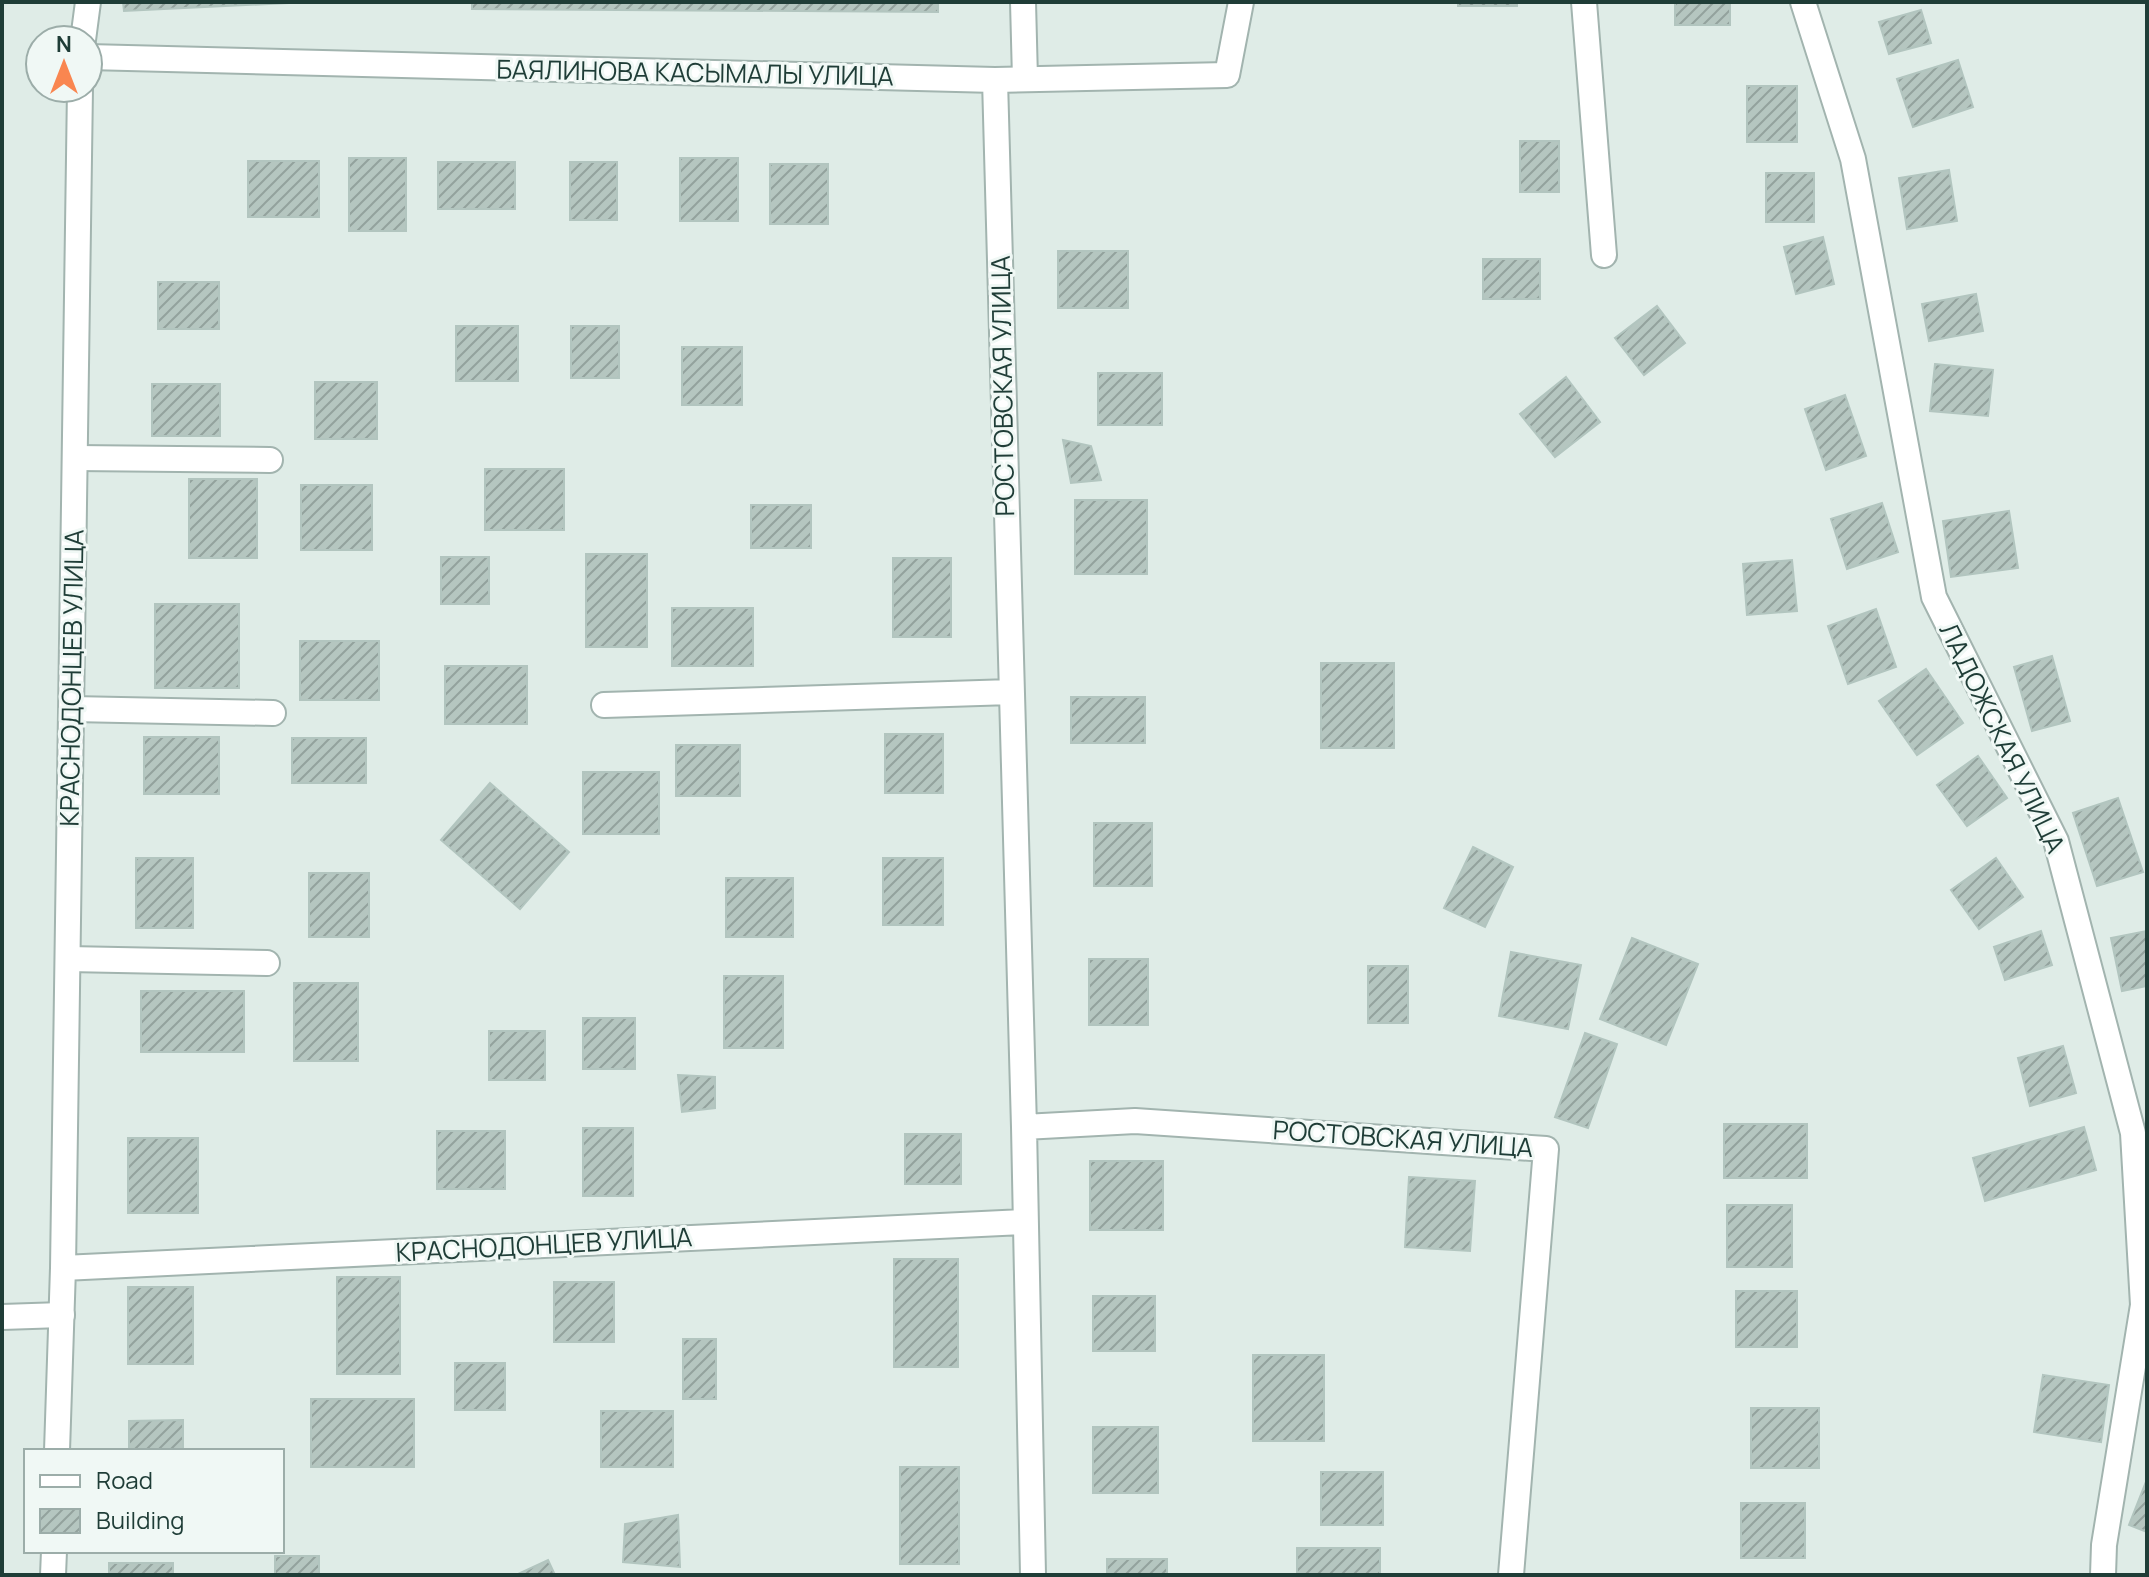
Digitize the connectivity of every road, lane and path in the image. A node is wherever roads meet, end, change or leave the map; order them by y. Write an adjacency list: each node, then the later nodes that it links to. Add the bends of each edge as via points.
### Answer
1 (88, 2): 6 (street)
2 (1023, 2): 8 (street)
3 (1241, 2): 8 (street, БАЯЛИНОВА КАСЫМАЛЫ УЛИЦА, via 1227,75)
4 (1584, 2): 11 (street)
5 (1803, 2): 30 (street, ЛАДОЖСКАЯ УЛИЦА, via 1853,159 1934,597 2056,841 2133,1133 2143,1305)
6 (85, 24)
7 (104, 57): 9 (street, БАЯЛИНОВА КАСЫМАЛЫ УЛИЦА)
8 (1025, 79): 9 (street, БАЯЛИНОВА КАСЫМАЛЫ УЛИЦА)
9 (995, 80): 14 (street, РОСТОВСКАЯ УЛИЦА)
10 (80, 104): 12 (street, КРАСНОДОНЦЕВ УЛИЦА)
11 (1604, 255)
12 (75, 458): 13 (street); 16 (street, КРАСНОДОНЦЕВ УЛИЦА)
13 (270, 460)
14 (1011, 692): 15 (street); 20 (street, РОСТОВСКАЯ УЛИЦА)
15 (604, 705)
16 (72, 709): 17 (street); 18 (street, КРАСНОДОНЦЕВ УЛИЦА)
17 (273, 713)
18 (68, 959): 19 (street); 22 (street, КРАСНОДОНЦЕВ УЛИЦА)
19 (267, 963)
20 (1024, 1127): 21 (street, РОСТОВСКАЯ УЛИЦА); 29 (street, РОСТОВСКАЯ УЛИЦА, via 1135,1121 1546,1149)
21 (1024, 1222): 22 (street, КРАСНОДОНЦЕВ УЛИЦА); 28 (street, РОСТОВСКАЯ УЛИЦА)
22 (63, 1268): 23 (street, КРАСНОДОНЦЕВ УЛИЦА)
23 (62, 1315): 24 (street); 25 (street, КРАСНОДОНЦЕВ УЛИЦА)
24 (2, 1317)
25 (57, 1449)
26 (54, 1553): 27 (street)
27 (53, 1575)
28 (1033, 1575)
29 (1511, 1575)
30 (2103, 1575)

